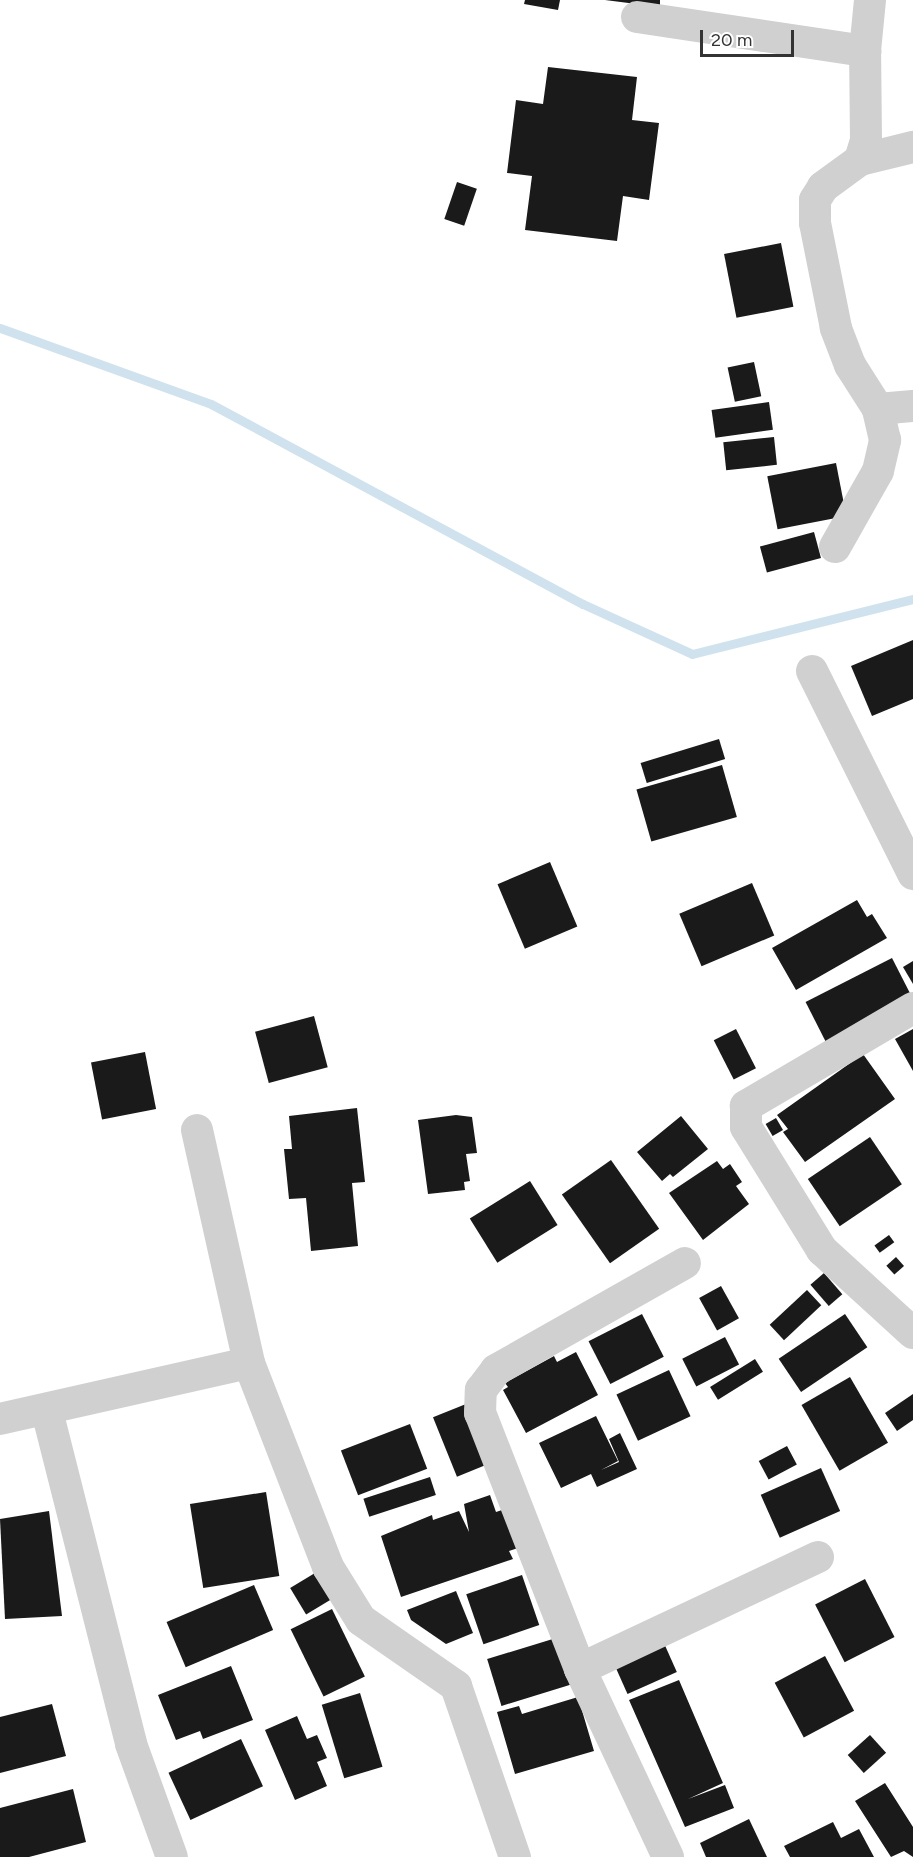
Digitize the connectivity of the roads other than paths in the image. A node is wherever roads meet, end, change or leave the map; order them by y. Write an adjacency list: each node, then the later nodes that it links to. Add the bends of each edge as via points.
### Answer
1 (870, 0): 3 (street)
2 (637, 18): 3 (street)
3 (865, 51): 5 (street, via 866,140)
4 (913, 147): 5 (street)
5 (860, 160): 7 (street, via 823,187 816,200 815,224 836,328 850,365)
6 (913, 406): 7 (street)
7 (878, 409): 8 (street, via 885,441 878,471)
8 (835, 548)
9 (812, 671): 10 (street)
10 (913, 874)
11 (913, 1008): 14 (street, via 746,1106 746,1126 822,1250)
12 (197, 1130): 15 (street)
13 (685, 1263): 19 (street, via 496,1370 481,1390 480,1413)
14 (913, 1333)
15 (249, 1363): 16 (street); 21 (street, via 343,1598 360,1620 456,1686)
16 (47, 1411): 17 (street); 20 (street, via 131,1744)
17 (0, 1419)
18 (818, 1557): 19 (street)
19 (580, 1669): 22 (street)
20 (172, 1857)
21 (515, 1857)
22 (668, 1857)

